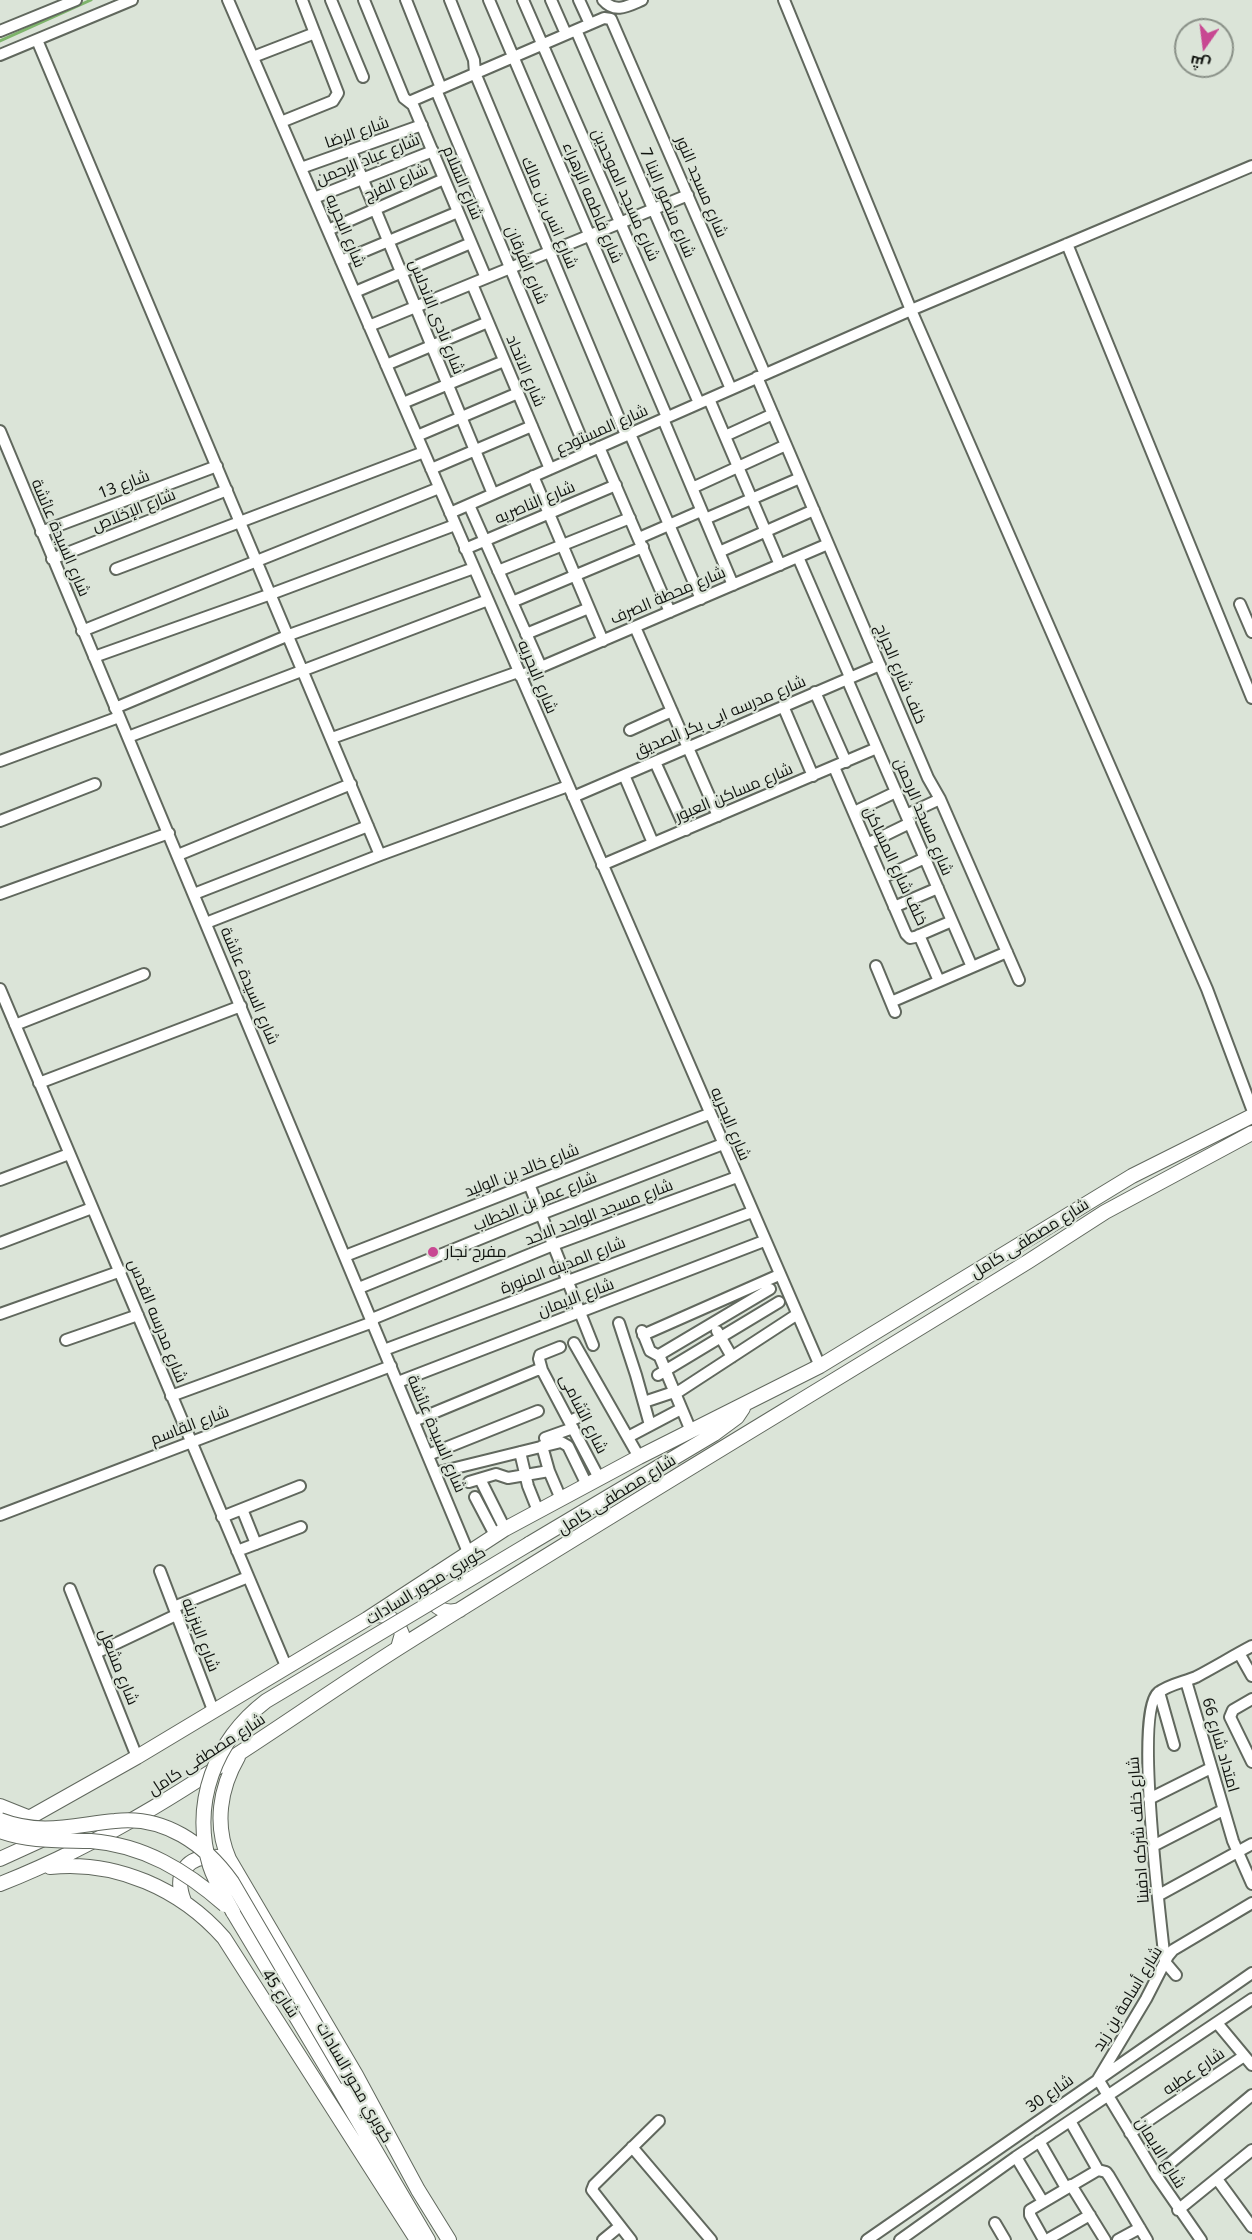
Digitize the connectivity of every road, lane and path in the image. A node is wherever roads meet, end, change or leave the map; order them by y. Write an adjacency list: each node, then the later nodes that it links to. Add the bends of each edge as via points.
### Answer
1 (76, 0): 17 (street)
2 (132, 0): 20 (street)
3 (228, 0): 23 (street, شارع البحريه)
4 (302, 0): 19 (street)
5 (331, 0): 26 (street)
6 (364, 0): 28 (street)
7 (406, 0): 27 (street, شارع الفرقان)
8 (450, 0): 25 (street, شارع انس بن مالك, via 474,60)
9 (489, 0): 24 (street, شارع فاطمه الزهراء)
10 (523, 0): 21 (street, شارع مسجد الموحدين)
11 (551, 0): 18 (street, شارع منصور البنا 7)
12 (579, 0): 16 (street)
13 (603, 0): 14 (street, via 620,9)
14 (642, 0)
15 (784, 0): 56 (street)
16 (590, 24): 18 (street); 37 (street, شارع مسجد النور, via 604,18 612,21)
17 (0, 31)
18 (571, 32): 21 (street); 40 (street, شارع منصور البنا 7)
19 (315, 33): 23 (street); 29 (street, via 338,97)
20 (37, 40): 22 (street); 81 (street)
21 (542, 44): 24 (street); 42 (street, شارع مسجد الموحدين)
22 (0, 55)
23 (253, 57): 29 (street, شارع البحريه)
24 (513, 57): 25 (street); 44 (street, شارع فاطمه الزهراء)
25 (475, 73): 27 (street); 48 (street, شارع انس بن مالك)
26 (363, 78)
27 (439, 89): 28 (street); 50 (street, شارع الفرقان)
28 (409, 102): 30 (street, شارع السلام)
29 (281, 122): 34 (street, شارع البحريه)
30 (422, 126): 31 (street, شارع الرضا); 32 (street, شارع السلام)
31 (351, 150): 34 (street, شارع الرضا); 35 (street, شارع نادى الاندلس)
32 (433, 151): 35 (street, شارع عباد الرحمن); 36 (street, شارع السلام)
33 (1252, 166): 47 (street, شارع المستودع)
34 (301, 168): 38 (street, شارع البحريه)
35 (363, 178): 38 (street, شارع عباد الرحمن); 39 (street, شارع نادى الاندلس)
36 (444, 179): 39 (street, شارع الفرج); 41 (street, شارع السلام)
37 (688, 195): 40 (street); 62 (street, شارع مسجد النور)
38 (314, 198): 43 (street, شارع البحريه)
39 (375, 209): 43 (street, شارع الفرج); 45 (street, شارع نادى الاندلس)
40 (653, 209): 42 (street); 64 (street, شارع منصور البنا 7)
41 (458, 212): 45 (street); 46 (street, شارع السلام)
42 (620, 223): 44 (street); 66 (street, شارع مسجد الموحدين)
43 (328, 230): 49 (street, شارع البحريه)
44 (589, 236): 48 (street); 70 (street, شارع فاطمه الزهراء)
45 (388, 241): 49 (street); 51 (street, شارع نادى الاندلس)
46 (471, 243): 51 (street); 52 (street, شارع السلام)
47 (1066, 244): 56 (street, شارع المستودع); 139 (street)
48 (549, 252): 50 (street); 73 (street, شارع انس بن مالك)
49 (341, 261): 54 (street, شارع البحريه)
50 (511, 268): 52 (street); 80 (street, شارع الفرقان)
51 (401, 273): 54 (street); 55 (street, شارع نادى الاندلس)
52 (486, 278): 53 (street)
53 (472, 284): 55 (street); 57 (street, شارع الاتحاد)
54 (355, 292): 58 (street, شارع البحريه)
55 (416, 307): 58 (street); 59 (street, شارع نادى الاندلس)
56 (911, 310): 62 (street, شارع المستودع); 192 (street, via 1207,989)
57 (488, 322): 59 (street); 60 (street, شارع الاتحاد)
58 (369, 326): 61 (street, شارع البحريه)
59 (432, 346): 61 (street); 63 (street, شارع نادى الاندلس)
60 (504, 361): 63 (street); 65 (street, شارع الاتحاد)
61 (386, 365): 67 (street, شارع البحريه)
62 (761, 376): 64 (street, شارع المستودع); 68 (street, خلف شارع الجراج)
63 (448, 384): 67 (street); 69 (street, شارع نادى الاندلس)
64 (731, 389): 66 (street, شارع المستودع)
65 (518, 393): 69 (street); 71 (street, شارع الاتحاد)
66 (704, 401): 70 (street, شارع المستودع); 75 (street, شارع مسجد الموحدين)
67 (402, 403): 74 (street, شارع البحريه)
68 (773, 414): 75 (street); 76 (street, خلف شارع الجراج)
69 (461, 417): 74 (street); 78 (street, شارع نادى الاندلس)
70 (665, 418): 73 (street, شارع المستودع); 89 (street, شارع فاطمه الزهراء)
71 (532, 426): 78 (street); 84 (street, شارع الاتحاد)
72 (0, 432): 103 (street, شارع السيدة عائشة)
73 (628, 435): 77 (street, شارع المستودع); 101 (street, شارع انس بن مالك)
74 (417, 436): 79 (street, شارع البحريه)
75 (725, 436): 82 (street, شارع مسجد الموحدين)
76 (786, 445): 82 (street); 86 (street, خلف شارع الجراج)
77 (599, 447): 80 (street, شارع المستودع); 87 (street)
78 (475, 450): 83 (street); 91 (street, شارع نادى الاندلس)
79 (424, 452): 83 (street, شارع البحريه); 99 (street)
80 (587, 452): 84 (street, شارع المستودع)
81 (217, 466): 90 (street); 103 (street, شارع 13)
82 (738, 467): 89 (street); 92 (street, شارع مسجد الموحدين)
83 (431, 469): 88 (street, شارع البحريه)
84 (550, 469): 85 (street, شارع المستودع)
85 (533, 477): 91 (street, شارع المستودع); 96 (street)
86 (800, 478): 92 (street); 94 (street, خلف شارع الجراج)
87 (616, 485): 96 (street, شارع الناصريه); 98 (street)
88 (439, 488): 95 (street, شارع البحريه); 112 (street)
89 (692, 488): 97 (street, شارع فاطمه الزهراء)
90 (227, 490): 99 (street); 111 (street, شارع الإخلاص)
91 (493, 494): 93 (street, شارع المستودع)
92 (752, 499): 97 (street); 102 (street, شارع مسجد الموحدين)
93 (469, 505): 95 (street, شارع المستودع); 104 (street)
94 (814, 510): 102 (street); 106 (street, خلف شارع الجراج)
95 (450, 513): 100 (street, شارع البحريه)
96 (549, 514): 104 (street, شارع الناصريه); 107 (street)
97 (703, 515): 101 (street); 109 (street, شارع فاطمه الزهراء)
98 (630, 518): 105 (street); 107 (street)
99 (241, 523): 112 (street); 115 (street)
100 (455, 525): 108 (street, شارع البحريه); 119 (street)
101 (669, 525): 105 (street); 120 (street, شارع انس بن مالك)
102 (766, 531): 109 (street); 113 (street, شارع مسجد الموحدين)
103 (41, 532): 111 (street, شارع السيدة عائشة)
104 (485, 541): 108 (street, شارع الناصريه); 116 (street)
105 (641, 543): 117 (street); 125 (street)
106 (828, 544): 110 (street, شارع محطة الصرف); 133 (street, خلف شارع الجراج)
107 (562, 545): 116 (street); 117 (street)
108 (465, 549): 114 (street, شارع البحريه)
109 (719, 552): 118 (street, شارع فاطمه الزهراء)
110 (798, 557): 113 (street, شارع محطة الصرف); 137 (street, شارع مسجد الرحمن)
111 (52, 559): 127 (street, شارع السيدة عائشة)
112 (257, 560): 119 (street); 127 (street)
113 (780, 565): 118 (street, شارع محطة الصرف)
114 (474, 568): 121 (street, شارع البحريه); 130 (street)
115 (116, 569)
116 (498, 571): 122 (street)
117 (575, 575): 122 (street); 124 (street)
118 (733, 585): 120 (street, شارع محطة الصرف)
119 (271, 594): 130 (street); 132 (street)
120 (701, 599): 125 (street, شارع محطة الصرف)
121 (488, 600): 135 (street); 136 (street, شارع البحريه)
122 (512, 602): 129 (street)
123 (1240, 604): 128 (street)
124 (589, 608): 129 (street); 131 (street)
125 (670, 612): 126 (street, شارع محطة الصرف)
126 (635, 627): 131 (street, شارع محطة الصرف); 141 (street)
127 (82, 631): 132 (street, شارع السيدة عائشة)
128 (1252, 632)
129 (526, 634): 134 (street)
130 (289, 635): 135 (street); 142 (street)
131 (603, 641): 134 (street, شارع محطة الصرف)
132 (94, 657): 142 (street, شارع السيدة عائشة)
133 (880, 664): 137 (street, شارع مدرسه ابى بكر الصديق); 159 (street, خلف شارع الجراج)
134 (541, 667): 136 (street, شارع محطة الصرف)
135 (303, 670): 144 (street); 145 (street)
136 (519, 674): 145 (street, شارع محطة الصرف); 156 (street, شارع البحريه)
137 (849, 678): 138 (street, شارع مدرسه ابى بكر الصديق); 147 (street, شارع مسجد الرحمن)
138 (815, 692): 140 (street, شارع مدرسه ابى بكر الصديق); 150 (street)
139 (1252, 698)
140 (783, 706): 146 (street, شارع مدرسه ابى بكر الصديق); 153 (street)
141 (672, 711): 143 (street); 146 (street)
142 (117, 712): 144 (street, شارع السيدة عائشة); 148 (street)
143 (630, 730)
144 (128, 737): 166 (street, شارع السيدة عائشة)
145 (332, 738): 155 (street)
146 (688, 747): 149 (street, شارع مدرسه ابى بكر الصديق); 161 (street)
147 (877, 748): 150 (street, شارع مساكن العبور); 157 (street, شارع مسجد الرحمن)
148 (0, 761)
149 (655, 762): 152 (street, شارع مدرسه ابى بكر الصديق); 165 (street)
150 (846, 762): 151 (street, شارع مساكن العبور)
151 (834, 766): 153 (street, شارع مساكن العبور); 160 (street, خلف شارع المساكن)
152 (624, 775): 158 (street, شارع مدرسه ابى بكر الصديق); 167 (street)
153 (813, 776): 161 (street, شارع مساكن العبور)
154 (95, 784): 163 (street)
155 (351, 784): 164 (street); 169 (street)
156 (568, 786): 158 (street, شارع البحريه); 170 (street)
157 (896, 792): 160 (street); 162 (street, شارع مسجد الرحمن)
158 (573, 797): 172 (street, شارع البحريه)
159 (940, 799): 162 (street); 181 (street, خلف شارع الجراج)
160 (854, 812): 168 (street, خلف شارع المساكن)
161 (718, 816): 165 (street, شارع مساكن العبور)
162 (908, 819): 168 (street); 171 (street, شارع مسجد الرحمن)
163 (0, 821)
164 (368, 826): 170 (street); 176 (street)
165 (686, 830): 167 (street, شارع مساكن العبور)
166 (169, 833): 169 (street, شارع السيدة عائشة); 175 (street)
167 (653, 843): 172 (street, شارع مساكن العبور)
168 (867, 844): 173 (street, خلف شارع المساكن)
169 (178, 855): 176 (street, شارع السيدة عائشة)
170 (380, 855): 179 (street)
171 (925, 858): 173 (street); 174 (street, شارع مسجد الرحمن)
172 (602, 865): 193 (street, شارع البحريه)
173 (882, 878): 177 (street, خلف شارع المساكن)
174 (938, 888): 177 (street); 178 (street, شارع مسجد الرحمن)
175 (0, 894)
176 (194, 894): 179 (street, شارع السيدة عائشة)
177 (894, 907): 180 (street, خلف شارع المساكن, via 908,936)
178 (952, 921): 180 (street, خلف شارع المساكن); 183 (street, شارع مسجد الرحمن)
179 (206, 923): 188 (street, شارع السيدة عائشة)
180 (919, 936): 186 (street)
181 (1007, 952): 183 (street); 185 (street, خلف شارع الجراج)
182 (876, 966): 186 (street, via 893,1007)
183 (972, 967): 186 (street)
184 (144, 974): 190 (street)
185 (1019, 980)
186 (939, 981)
187 (0, 989): 189 (street, شارع مدرسه القدس)
188 (241, 1006): 191 (street); 207 (street, شارع السيدة عائشة)
189 (4, 1007): 190 (street, شارع مدرسه القدس)
190 (15, 1025): 191 (street, شارع مدرسه القدس)
191 (39, 1083): 197 (street, شارع مدرسه القدس)
192 (1252, 1109)
193 (710, 1114): 196 (street, شارع البحريه); 200 (street, شارع خالد بن الوليد)
194 (1252, 1116): 230 (main road, شارع مصطفى كامل, via 1132,1176)
195 (1252, 1133): 273 (main road, شارع مصطفى كامل, via 1105,1212)
196 (723, 1144): 198 (street, شارع البحريه); 203 (street, شارع عمر بن الخطاب)
197 (69, 1154): 199 (street); 201 (street, شارع مدرسه القدس)
198 (737, 1177): 202 (street, شارع البحريه); 206 (street, شارع مسجد الواحد الاحد)
199 (0, 1180)
200 (529, 1184): 203 (street); 207 (street, شارع خالد بن الوليد)
201 (92, 1208): 205 (street); 208 (street, شارع مدرسه القدس)
202 (752, 1212): 204 (street, شارع البحريه); 210 (street, شارع المدينه المنورة)
203 (541, 1214): 206 (street); 212 (street, شارع عمر بن الخطاب)
204 (764, 1241): 209 (street, شارع البحريه); 214 (street, شارع الايمان)
205 (0, 1243)
206 (553, 1245): 210 (street); 218 (street, شارع مسجد الواحد الاحد)
207 (345, 1256): 212 (street, شارع السيدة عائشة)
208 (121, 1271): 215 (street); 216 (street, شارع مدرسه القدس)
209 (779, 1275): 211 (street); 217 (street, شارع البحريه)
210 (567, 1280): 214 (street); 226 (street, شارع المدينه المنورة)
211 (768, 1285): 213 (street); 220 (street); 227 (street, via 642,1332 650,1351)
212 (359, 1288): 218 (street, شارع السيدة عائشة)
213 (779, 1302): 217 (street); 221 (street)
214 (580, 1312): 224 (street); 233 (street, شارع الايمان)
215 (0, 1314)
216 (138, 1315): 222 (street); 235 (street, شارع مدرسه القدس)
217 (793, 1317): 228 (street); 230 (street, شارع البحريه)
218 (372, 1320): 226 (street, شارع السيدة عائشة); 235 (street, شارع مسجد الواحد الاحد)
219 (619, 1323): 236 (street)
220 (712, 1323): 221 (street); 227 (street)
221 (720, 1337): 228 (street); 232 (street)
222 (66, 1340)
223 (573, 1343): 245 (street)
224 (593, 1345)
225 (560, 1347): 231 (street, via 539,1356)
226 (384, 1350): 229 (street, شارع السيدة عائشة)
227 (659, 1356): 232 (street)
228 (732, 1357): 234 (street)
229 (391, 1366): 233 (street, شارع السيدة عائشة); 246 (street, شارع القاسم)
230 (820, 1366): 237 (main road, شارع مصطفى كامل)
231 (540, 1370): 241 (street); 242 (street, شارع الشامى)
232 (661, 1373): 234 (street)
233 (398, 1382): 241 (street, شارع السيدة عائشة)
234 (674, 1393): 236 (street); 238 (street)
235 (171, 1396): 246 (street, شارع مدرسه القدس)
236 (644, 1402): 243 (street)
237 (746, 1404): 244 (main road, شارع مصطفى كامل); 309 (main road, كوبري محور السادات, bridge, via 737,1417 714,1434 252,1712 219,1754 210,1776 204,1814 210,1867)
238 (681, 1409): 243 (street); 244 (street)
239 (538, 1411): 249 (street)
240 (585, 1414): 242 (street)
241 (414, 1421): 249 (street, شارع السيدة عائشة)
242 (572, 1424): 247 (street); 256 (street, شارع الشامى)
243 (650, 1425): 245 (street)
244 (691, 1431): 250 (main road, شارع مصطفى كامل)
245 (628, 1437): 250 (street)
246 (191, 1442): 262 (street, شارع القاسم); 263 (street, شارع مدرسه القدس)
247 (543, 1442): 248 (street); 252 (street); 256 (street, via 566,1444)
248 (520, 1452): 251 (street); 254 (street)
249 (428, 1455): 253 (street, شارع السيدة عائشة)
250 (639, 1457): 256 (main road, شارع مصطفى كامل)
251 (485, 1460): 253 (street); 255 (street)
252 (549, 1471): 254 (street); 259 (street)
253 (435, 1473): 268 (street, شارع السيدة عائشة)
254 (526, 1475): 255 (street, via 508,1478 498,1474); 261 (street)
255 (479, 1479): 265 (street)
256 (593, 1481): 259 (main road, شارع مصطفى كامل)
257 (300, 1486): 260 (street)
258 (475, 1497): 265 (street)
259 (561, 1499): 261 (main road, شارع مصطفى كامل)
260 (242, 1509): 263 (street); 266 (street)
261 (538, 1511): 265 (main road, شارع مصطفى كامل)
262 (0, 1515)
263 (222, 1517): 267 (street, شارع مدرسه القدس)
264 (301, 1527): 266 (street)
265 (500, 1532): 268 (main road, شارع مصطفى كامل)
266 (256, 1544): 267 (street)
267 (237, 1551): 271 (street, شارع مدرسه القدس)
268 (468, 1552): 270 (main road, شارع مصطفى كامل)
269 (160, 1571): 274 (street, شارع البنزينه)
270 (434, 1575): 273 (main road, via 429,1587 435,1606 447,1612); 275 (main road, شارع مصطفى كامل)
271 (248, 1577): 274 (street); 280 (street, شارع مدرسه القدس)
272 (70, 1589): 278 (street, شارع مشعل)
273 (460, 1610): 277 (main road, شارع مصطفى كامل)
274 (175, 1611): 278 (street); 285 (street, شارع البنزينه)
275 (367, 1619): 277 (main road, via 381,1615 395,1621 402,1634); 280 (main road, شارع مصطفى كامل)
276 (1252, 1646): 279 (street)
277 (398, 1648): 287 (main road, شارع مصطفى كامل)
278 (96, 1653): 288 (street, شارع مشعل)
279 (1239, 1653): 281 (street); 282 (street)
280 (286, 1666): 285 (main road, شارع مصطفى كامل)
281 (1252, 1676)
282 (1186, 1681): 283 (street); 290 (street, امتداد شارع 66)
283 (1159, 1692): 286 (street); 291 (street, شارع خلف شركه ادفينا, via 1150,1721)
284 (1252, 1699): 289 (street, via 1233,1710 1230,1717)
285 (213, 1710): 288 (main road, شارع مصطفى كامل)
286 (1174, 1745)
287 (239, 1755): 302 (main road, شارع 45, via 222,1801 222,1838); 303 (main road, شارع مصطفى كامل, via 133,1820)
288 (137, 1757): 294 (main road, شارع مصطفى كامل)
289 (1252, 1762)
290 (1211, 1767): 291 (street); 293 (street, امتداد شارع 66)
291 (1149, 1799): 299 (street, شارع خلف شركه ادفينا)
292 (0, 1806): 294 (main road)
293 (1223, 1810): 299 (street); 300 (street, امتداد شارع 66)
294 (30, 1818): 297 (main road, شارع مصطفى كامل)
295 (0, 1820): 296 (main road, كوبري محور السادات, bridge, via 35,1829)
296 (61, 1829): 301 (main road, كوبري محور السادات, bridge); 318 (main road, كوبري محور السادات, bridge, via 115,1821 148,1822 181,1834 209,1855 239,1892)
297 (0, 1832): 309 (main road, كوبري محور السادات, bridge, via 40,1840 108,1843 149,1854 184,1872)
298 (1252, 1844): 300 (street)
299 (1153, 1846): 306 (street, شارع خلف شركه ادفينا)
300 (1237, 1853): 305 (street, امتداد شارع 66); 306 (street)
301 (0, 1859)
302 (229, 1859): 307 (main road, via 201,1858 187,1865 179,1884); 324 (main road, شارع 45, via 356,2074)
303 (42, 1867): 304 (main road, شارع مصطفى كامل); 307 (main road, شارع 45, via 113,1870 154,1884)
304 (0, 1884)
305 (1252, 1884)
306 (1159, 1896): 310 (street, شارع خلف شركه ادفينا)
307 (184, 1901): 342 (main road, شارع 45, via 224,1938)
308 (1252, 1903): 310 (street, شارع أسامة بن زيد, via 1173,1950)
309 (232, 1912): 318 (main road, كوبري محور السادات)
310 (1165, 1962): 311 (street); 317 (street, شارع أسامة بن زيد)
311 (1176, 1975)
312 (1251, 1975): 317 (street, شارع 30)
313 (1252, 1999): 314 (street, شارع 30)
314 (1217, 2023): 315 (street); 320 (street, شارع 30)
315 (1244, 2056): 316 (street); 323 (street, شارع عطيه)
316 (1252, 2066)
317 (1098, 2079): 320 (street, شارع الايمان); 348 (street, شارع 30)
318 (343, 2083): 324 (main road, كوبري محور السادات); 343 (main road, كوبري محور السادات)
319 (1252, 2095): 330 (street)
320 (1108, 2096): 322 (street, شارع 30); 323 (street, شارع الايمان)
321 (659, 2121): 326 (street)
322 (1070, 2121): 325 (street, شارع 30); 329 (street)
323 (1130, 2133): 330 (street, شارع الايمان)
324 (391, 2141): 344 (main road, شارع 45)
325 (1039, 2141): 328 (street, شارع 30); 332 (street)
326 (632, 2147): 337 (street, via 592,2190); 347 (street)
327 (1252, 2150): 331 (street)
328 (1016, 2157): 333 (street); 349 (street, شارع 30)
329 (1096, 2170): 332 (street); 339 (street, via 1106,2172)
330 (1156, 2175): 334 (street, شارع الايمان)
331 (1216, 2179): 334 (street); 338 (street)
332 (1069, 2186): 333 (street); 335 (street)
333 (1043, 2202): 341 (street, via 1030,2212)
334 (1178, 2210): 353 (street, شارع الايمان)
335 (1090, 2215): 341 (street); 351 (street)
336 (995, 2223): 350 (street)
337 (620, 2226): 345 (street); 346 (street)
338 (1252, 2227)
339 (1140, 2228): 340 (street); 352 (street)
340 (1125, 2238)
341 (1047, 2239)
342 (417, 2240)
343 (428, 2240)
344 (449, 2240)
345 (603, 2240)
346 (632, 2240)
347 (711, 2240)
348 (867, 2240)
349 (900, 2240)
350 (1005, 2240)
351 (1105, 2240)
352 (1147, 2240)
353 (1201, 2240)

